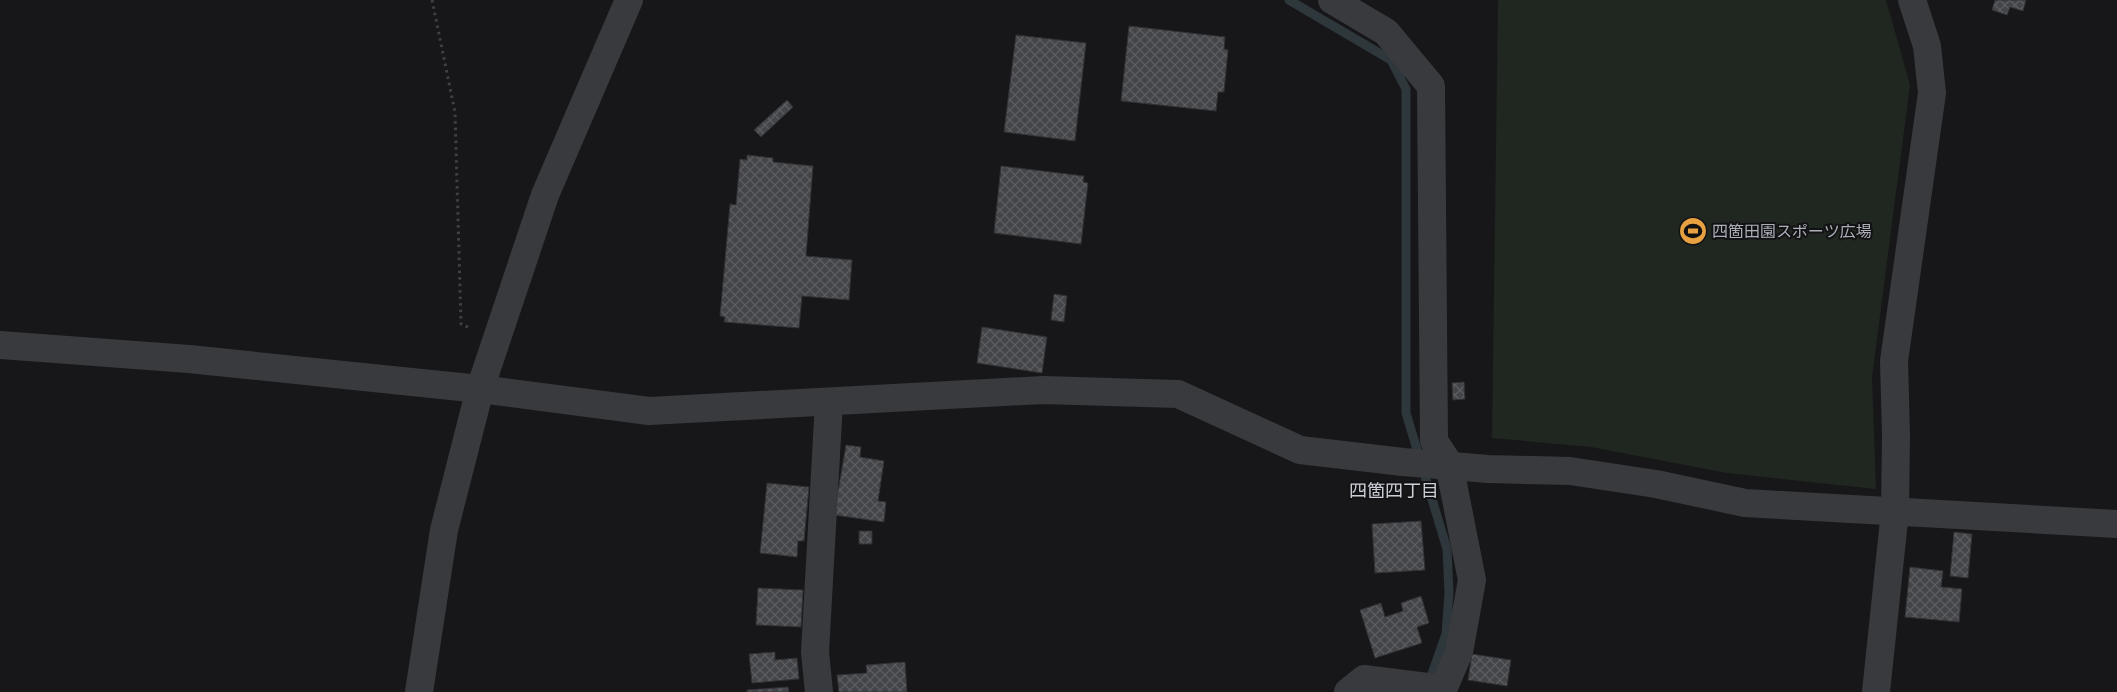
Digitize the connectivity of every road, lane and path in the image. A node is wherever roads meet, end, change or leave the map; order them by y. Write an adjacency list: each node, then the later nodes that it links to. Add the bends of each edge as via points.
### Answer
1 (432, 0): 5 (path, via 455,112 461,324)
2 (629, 0): 5 (street, via 545,195)
3 (1332, 0): 9 (street, via 1386,32 1431,86 1434,441)
4 (1912, 0): 10 (street, via 1927,46 1932,93 1894,361)
5 (497, 339): 7 (street)
6 (0, 345): 7 (street, via 189,359)
7 (480, 389): 8 (street, via 649,411); 13 (street, via 444,530)
8 (829, 402): 9 (street, via 1044,390 1178,394 1300,450); 14 (street, via 815,652)
9 (1442, 464): 10 (street, via 1570,471 1656,484 1745,503); 12 (street, via 1472,580 1459,652)
10 (1895, 512): 11 (street); 16 (street)
11 (2117, 524)
12 (1443, 691): 15 (street, via 1364,679)
13 (419, 692)
14 (818, 692)
15 (1348, 692)
16 (1876, 692)

